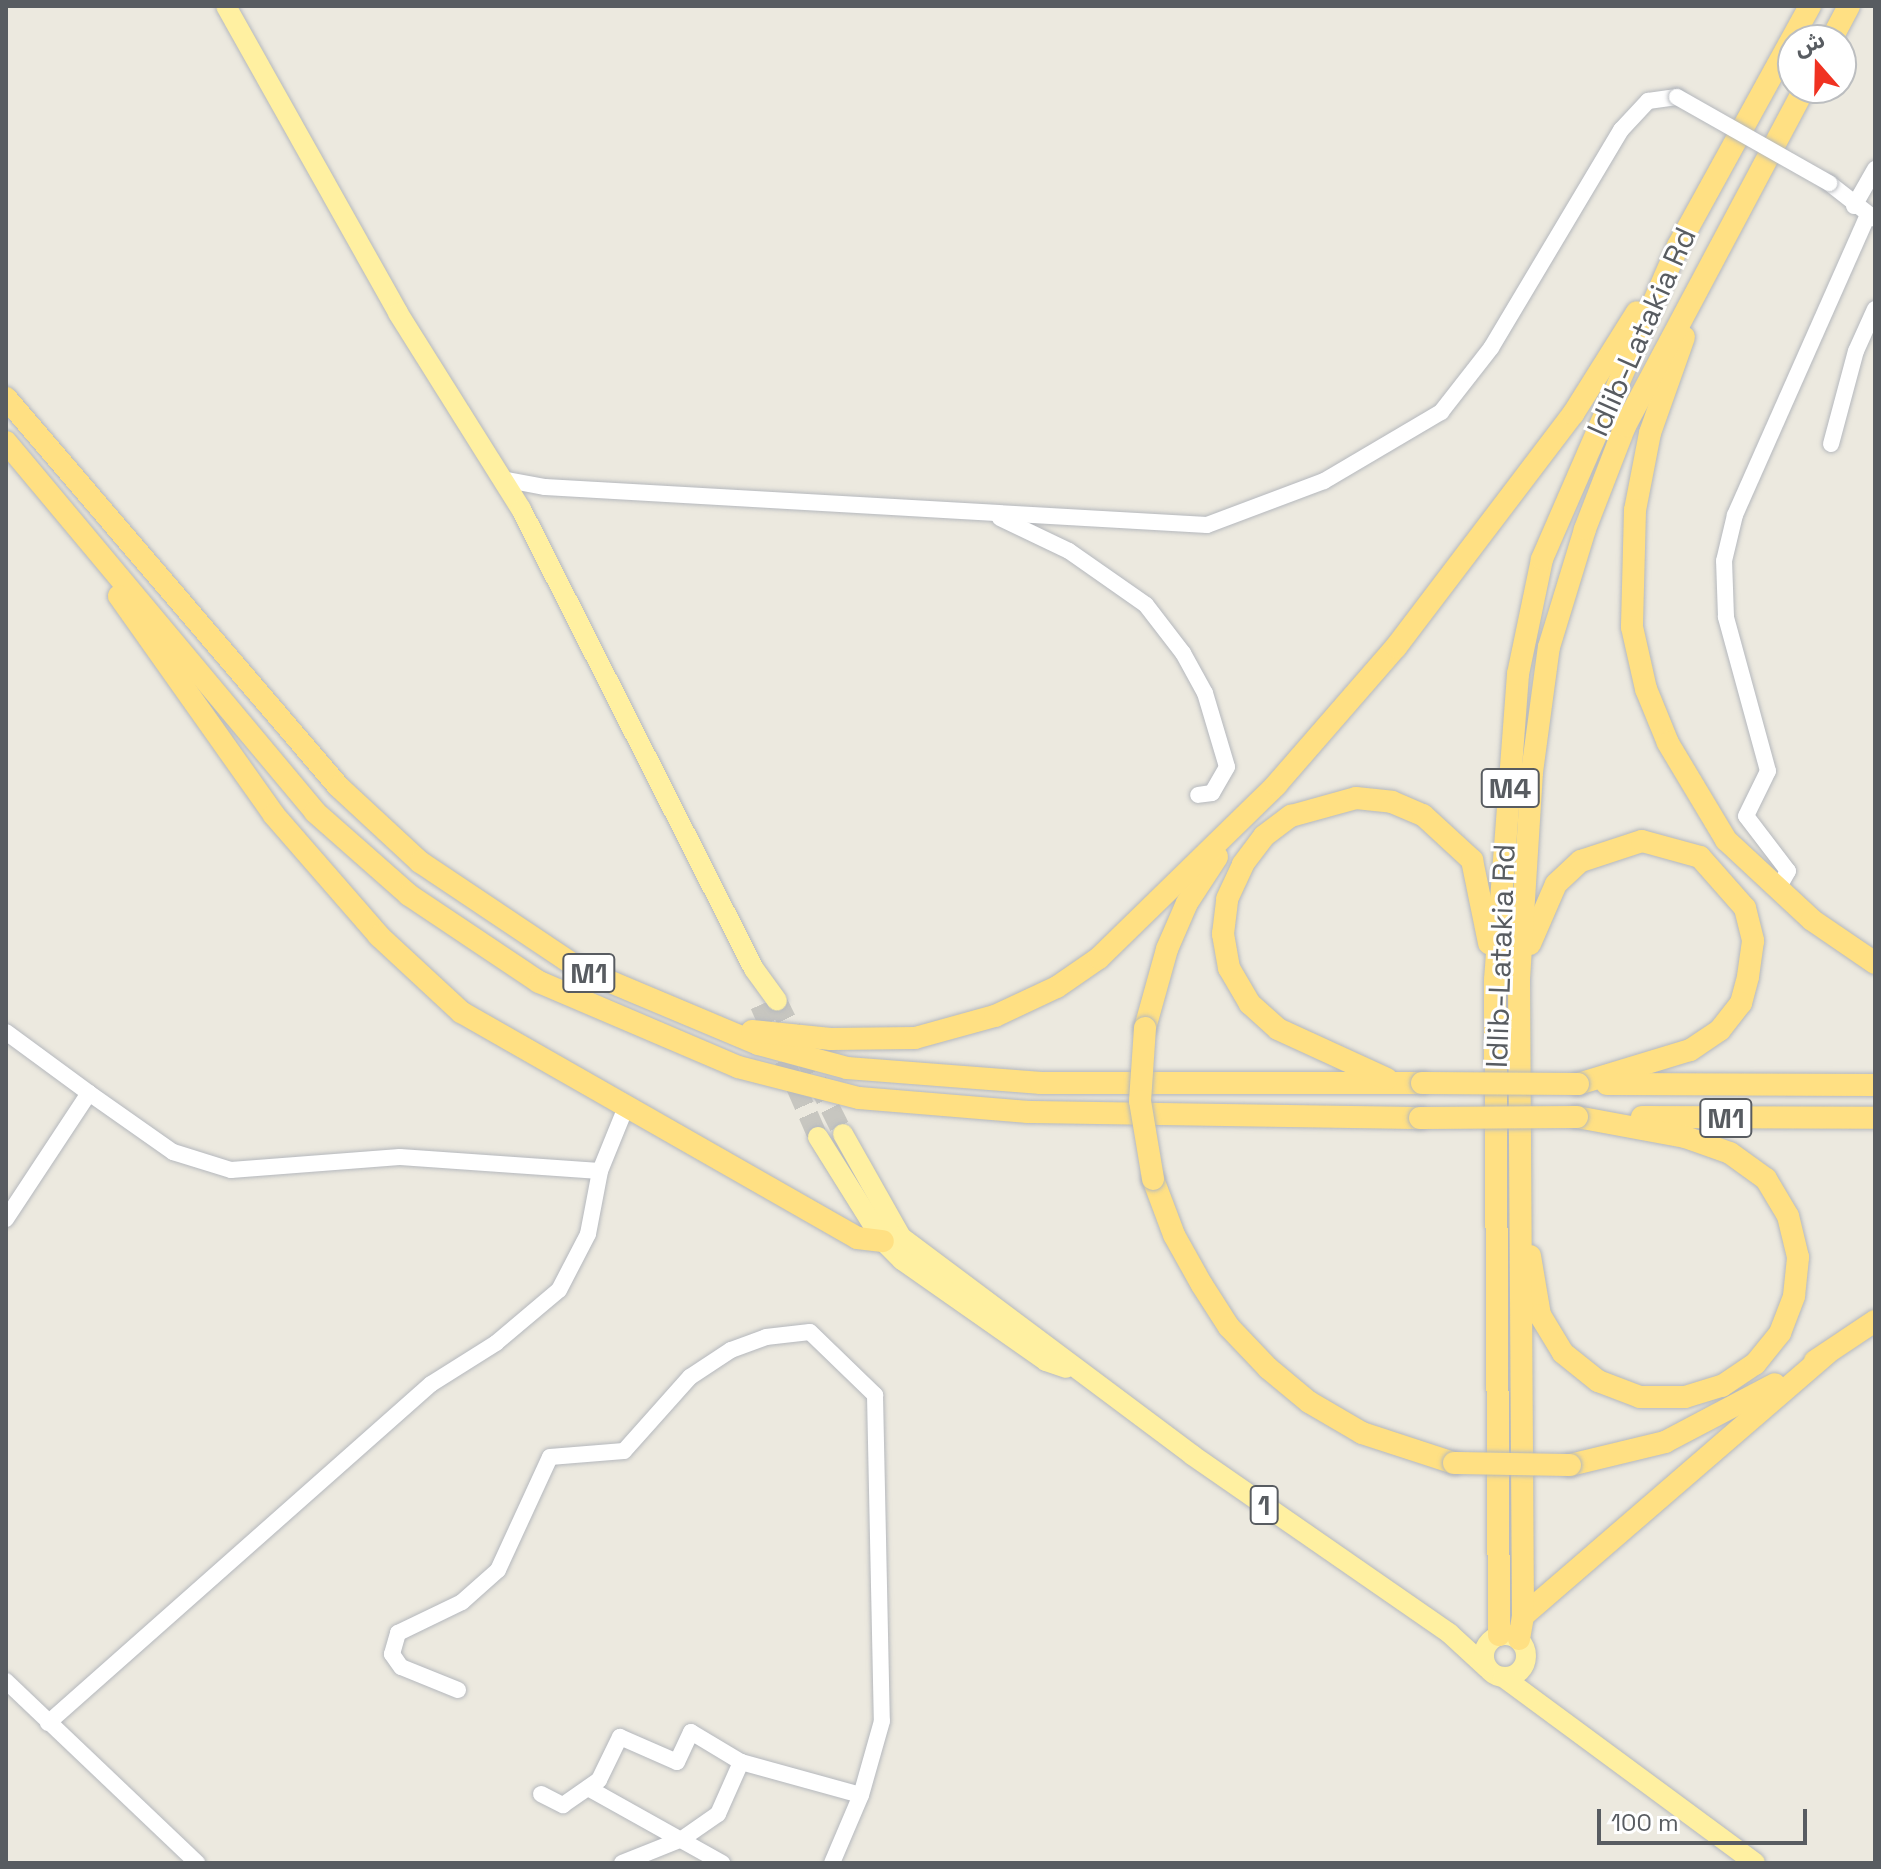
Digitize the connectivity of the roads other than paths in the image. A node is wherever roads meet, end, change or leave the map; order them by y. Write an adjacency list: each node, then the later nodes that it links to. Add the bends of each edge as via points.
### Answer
1 (226, 6): 15 (main road, via 398,313)
2 (1810, 6): 8 (highway, Idlib-Latakia Rd / M4)
3 (1849, 6): 4 (highway)
4 (1839, 24)
5 (1796, 104): 9 (highway, Idlib-Latakia Rd / M4)
6 (1875, 169): 7 (street)
7 (1866, 213): 16 (street, bridge, via 1829,183 1677,97 1648,101 1621,130 1491,348 1441,412 1324,481 1207,525); 19 (street, via 1735,515 1724,561 1726,617 1768,771 1746,816 1788,871)
8 (1678, 246): 17 (highway, via 1573,414 1460,568); 22 (highway, Idlib-Latakia Rd / M4, via 1542,559 1518,674)
9 (1713, 256): 19 (highway, via 1650,433 1635,510 1632,627 1646,689 1695,794 1726,840); 21 (highway, Idlib-Latakia Rd / M4, via 1625,426 1585,529 1549,647 1532,772)
10 (1875, 309): 13 (street, via 1856,351)
11 (6, 398): 24 (highway, M1, via 339,787 420,862 580,969)
12 (6, 442): 14 (highway, M1)
13 (1831, 444)
14 (27, 463): 30 (highway, via 274,815 379,936 461,1012); 31 (highway, M1, bridge, via 315,812 409,895 539,982 738,1067 859,1098 1028,1112)
15 (502, 479): 16 (street, via 545,487); 23 (main road)
16 (991, 513): 18 (street, via 1069,551 1146,605 1183,653 1205,693 1227,767 1212,793)
17 (1276, 785): 24 (highway, via 1099,958 1057,987 995,1016 915,1038 831,1039); 40 (highway, bridge, via 1211,864 1167,949 1145,1028 1140,1101 1153,1179 1174,1235 1229,1327 1268,1368 1309,1402 1362,1433 1454,1463 1570,1465 1665,1442)
18 (1198, 795)
19 (1777, 890): 20 (highway)
20 (1875, 963)
21 (1519, 979): 27 (highway, via 1539,915 1556,884 1581,861 1619,845 1669,844 1700,857 1745,908 1753,941 1748,977 1741,1003 1720,1030 1690,1050); 35 (highway, Idlib-Latakia Rd / M4)
22 (1495, 980): 26 (highway, via 1472,860 1423,815 1392,802 1356,798 1291,816 1264,836 1227,899 1223,934 1229,968 1250,1004 1278,1029); 43 (highway, Idlib-Latakia Rd / M4)
23 (768, 1003)
24 (722, 1028): 26 (highway, M1, via 758,1044 847,1068 946,1079)
25 (6, 1032): 29 (street)
26 (1396, 1083): 27 (highway, M1, bridge)
27 (1578, 1084): 28 (highway, M1)
28 (1875, 1085)
29 (89, 1093): 36 (street, via 173,1152 231,1170 400,1157); 37 (street)
30 (626, 1107): 36 (street); 38 (highway, via 857,1238)
31 (1577, 1117): 32 (highway, M1); 35 (highway, via 1685,1137 1730,1153 1766,1179 1788,1216 1798,1257 1794,1296 1780,1333 1755,1364 1722,1386 1685,1397 1640,1397 1598,1381 1563,1353 1540,1315)
32 (1875, 1118)
33 (843, 1134): 38 (main road)
34 (818, 1137): 38 (main road)
35 (1518, 1166): 41 (highway, Idlib-Latakia Rd / M4)
36 (600, 1171): 49 (street, via 588,1234 559,1290 496,1343 431,1384)
37 (6, 1219)
38 (892, 1239): 42 (main road, 1, via 902,1260 1046,1361 1081,1373)
39 (1875, 1321): 40 (highway)
40 (1826, 1354): 41 (highway)
41 (1523, 1616): 43 (highway, Idlib-Latakia Rd / M4)
42 (1449, 1633): 43 (main road, 1); 45 (main road, 1)
43 (1503, 1638): 44 (main road); 45 (main road, via 1484,1653)
44 (1526, 1661): 45 (main road, via 1520,1672); 48 (main road)
45 (1495, 1673): 48 (main road, 1)
46 (6, 1681): 49 (street)
47 (458, 1690): 53 (street, via 401,1667 392,1654 398,1633 462,1602 498,1570 550,1457 624,1451 690,1377 731,1350 766,1337 810,1332 875,1395 882,1721)
48 (1544, 1705): 59 (main road, 1)
49 (48, 1723): 55 (street)
50 (741, 1762): 51 (street, via 691,1732 677,1762 620,1737 599,1780); 53 (street); 54 (street, via 718,1814)
51 (588, 1788): 52 (street, via 563,1805); 54 (street)
52 (541, 1794)
53 (861, 1795): 58 (street)
54 (682, 1839): 56 (street); 57 (street)
55 (197, 1863)
56 (622, 1863)
57 (722, 1863)
58 (832, 1863)
59 (1755, 1863)

